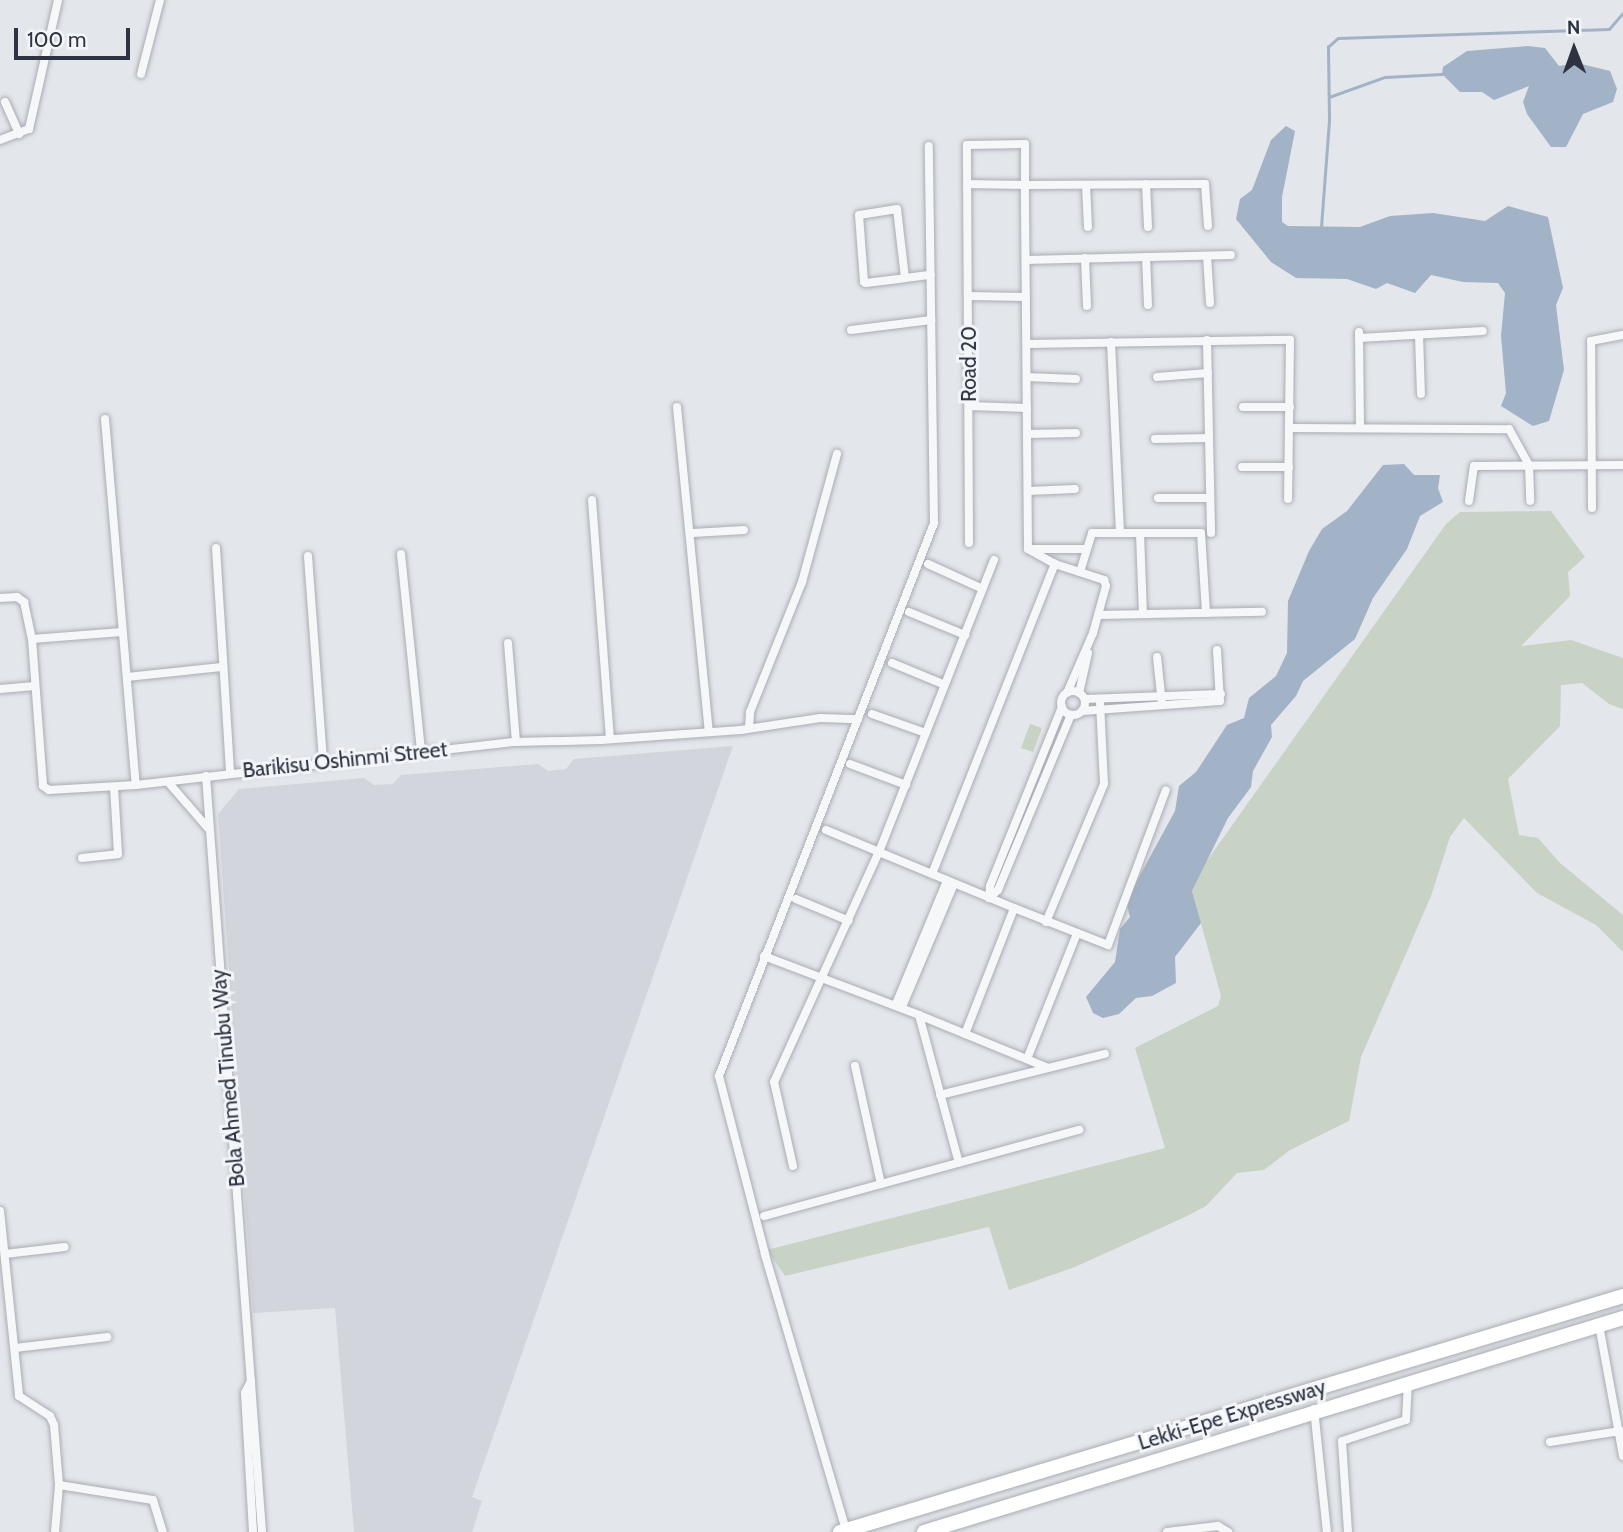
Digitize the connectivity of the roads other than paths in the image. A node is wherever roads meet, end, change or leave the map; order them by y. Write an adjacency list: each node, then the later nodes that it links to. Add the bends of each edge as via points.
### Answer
1 (58, 0): 5 (street, via 29,129)
2 (160, 0): 3 (street)
3 (141, 74)
4 (5, 102): 5 (street)
5 (19, 134): 6 (street)
6 (0, 140)
7 (929, 146): 20 (street)
8 (969, 184): 10 (street); 10 (street, Road 20, via 967,145 1025,144); 22 (street, Road 20)
9 (1146, 184): 11 (street); 12 (street, via 1206,185); 13 (street)
10 (1025, 185): 11 (street); 19 (street)
11 (1086, 185): 14 (street)
12 (1208, 226)
13 (1148, 227)
14 (1088, 228)
15 (1231, 255): 16 (street)
16 (1208, 256): 17 (street); 24 (street)
17 (1146, 257): 18 (street); 25 (street)
18 (1084, 258): 19 (street); 26 (street)
19 (1026, 260): 23 (street)
20 (931, 275): 21 (street); 27 (street)
21 (905, 278): 21 (street, via 897,209 859,215 864,282)
22 (969, 296): 23 (street); 40 (street, Road 20)
23 (1026, 297): 34 (street)
24 (1210, 303)
25 (1148, 305)
26 (1087, 306)
27 (931, 320): 28 (street); 110 (street, via 934,523)
28 (851, 330)
29 (1483, 331): 30 (street)
30 (1419, 335): 39 (street); 47 (street, via 1359,335)
31 (1623, 335): 55 (street, via 1591,341)
32 (1207, 340): 33 (street); 35 (street); 43 (street, via 1290,340)
33 (1111, 342): 34 (street); 69 (street)
34 (1027, 344): 36 (street)
35 (1208, 373): 37 (street); 50 (street)
36 (1027, 377): 38 (street); 44 (street)
37 (1157, 377)
38 (1076, 379)
39 (1421, 394)
40 (969, 406): 44 (street); 72 (street, Road 20)
41 (677, 407): 68 (street)
42 (1243, 407): 43 (street)
43 (1290, 407): 46 (street)
44 (1027, 408): 49 (street)
45 (105, 419): 89 (street)
46 (1290, 428): 47 (street); 57 (street)
47 (1360, 428): 54 (street, via 1508,429)
48 (1076, 433): 49 (street)
49 (1028, 434): 59 (street)
50 (1209, 438): 51 (street); 61 (street)
51 (1155, 439)
52 (837, 454): 111 (street, via 802,582 750,712)
53 (1623, 464): 55 (street)
54 (1529, 465): 55 (street); 64 (street, via 1474,466); 65 (street)
55 (1591, 465): 66 (street)
56 (1242, 467): 57 (street)
57 (1289, 467): 62 (street)
58 (1075, 489): 59 (street)
59 (1028, 491): 74 (street)
60 (1158, 498): 61 (street)
61 (1210, 498): 71 (street)
62 (1288, 499)
63 (592, 500): 114 (street)
64 (1469, 501)
65 (1530, 501)
66 (1592, 508)
67 (744, 530): 68 (street)
68 (693, 533): 112 (street)
69 (1120, 533): 70 (street); 75 (street, via 1089,534)
70 (1140, 533): 86 (street, via 1201,533); 87 (street)
71 (1211, 533)
72 (970, 543)
73 (216, 548): 97 (street)
74 (1028, 549): 75 (street); 80 (street)
75 (1085, 549): 81 (street)
76 (401, 554): 116 (street)
77 (308, 556): 117 (street)
78 (995, 560): 82 (street)
79 (929, 564): 82 (street)
80 (1055, 564): 81 (street); 130 (street)
81 (1080, 572): 88 (street, via 1106,582)
82 (982, 589): 91 (street)
83 (0, 598): 92 (street, Barikisu Oshinmi Street, via 22,600)
84 (909, 612): 91 (street)
85 (1262, 612): 86 (street)
86 (1206, 613): 87 (street)
87 (1143, 614): 88 (street)
88 (1099, 615): 90 (street)
89 (122, 632): 92 (street); 98 (street)
90 (1093, 633): 102 (street); 103 (street)
91 (965, 635): 99 (street)
92 (32, 639): 100 (street, Barikisu Oshinmi Street)
93 (508, 643): 115 (street)
94 (1217, 650): 104 (street, via 1221,697)
95 (1157, 657): 104 (street)
96 (892, 663): 99 (street)
97 (221, 667): 98 (street); 119 (street)
98 (127, 677): 122 (street)
99 (945, 685): 113 (street)
100 (35, 686): 101 (street); 124 (street, Barikisu Oshinmi Street, via 46,789)
101 (0, 689)
102 (1067, 693): 103 (street); 106 (street)
103 (1082, 696): 105 (street); 107 (street)
104 (1162, 703): 105 (street)
105 (1100, 706): 107 (street); 136 (street, via 1104,784)
106 (1062, 707): 109 (street); 132 (street)
107 (1082, 711): 109 (street)
108 (872, 714): 113 (street)
109 (1071, 715): 132 (street, via 998,890)
110 (858, 719): 111 (street, Barikisu Oshinmi Street, via 836,717); 138 (street)
111 (749, 728): 112 (street, Barikisu Oshinmi Street)
112 (709, 731): 114 (street, Barikisu Oshinmi Street)
113 (926, 733): 123 (street)
114 (610, 738): 115 (street, Barikisu Oshinmi Street)
115 (516, 742): 116 (street, Barikisu Oshinmi Street)
116 (421, 751): 117 (street, Barikisu Oshinmi Street)
117 (323, 762): 119 (street, Barikisu Oshinmi Street)
118 (850, 764): 123 (street)
119 (230, 773): 120 (street, Barikisu Oshinmi Street)
120 (206, 776): 121 (street, Barikisu Oshinmi Street); 126 (street, Bola Ahmed Tinubu Way)
121 (168, 782): 122 (street, Barikisu Oshinmi Street); 126 (street)
122 (136, 785): 124 (street, Barikisu Oshinmi Street)
123 (906, 785): 128 (street)
124 (114, 787): 129 (street, via 118,854)
125 (1166, 790): 137 (street, via 1110,943 1105,946)
126 (208, 828): 161 (street, Bola Ahmed Tinubu Way)
127 (827, 830): 128 (street)
128 (880, 852): 130 (street); 135 (street)
129 (82, 858)
130 (932, 874): 131 (street)
131 (951, 882): 132 (street); 140 (street)
132 (989, 898): 134 (street)
133 (796, 899): 135 (street)
134 (1014, 908): 136 (street); 142 (street)
135 (849, 921): 139 (street)
136 (1046, 922): 137 (street)
137 (1076, 936): 144 (street)
138 (764, 956): 139 (street); 168 (street, via 719,1081)
139 (824, 978): 140 (street); 150 (street, via 812,992 774,1082)
140 (899, 1005): 141 (street)
141 (919, 1015): 142 (street); 147 (street)
142 (965, 1034): 144 (street)
143 (1105, 1054): 146 (street)
144 (1027, 1059): 146 (street)
145 (855, 1066): 151 (street)
146 (1048, 1068): 147 (street)
147 (940, 1095): 149 (street)
148 (1079, 1130): 149 (street)
149 (959, 1163): 151 (street)
150 (793, 1166)
151 (881, 1184): 153 (street)
152 (0, 1210): 155 (street)
153 (764, 1216)
154 (65, 1247): 155 (street)
155 (5, 1254): 160 (street)
156 (1623, 1296): 168 (highway, Lekki-Epe Expressway)
157 (1623, 1318): 158 (highway, Lekki-Epe Expressway)
158 (1599, 1325): 162 (highway, Lekki-Epe Expressway); 164 (street)
159 (107, 1337): 160 (street)
160 (15, 1348): 167 (street, via 19,1395 50,1416 54,1425)
161 (252, 1379): 171 (street, via 245,1394); 172 (street)
162 (1408, 1384): 163 (highway, Lekki-Epe Expressway); 177 (street, via 1406,1420 1342,1441)
163 (1314, 1409): 173 (highway, Lekki-Epe Expressway); 176 (street)
164 (1620, 1432): 165 (street); 166 (street)
165 (1550, 1442)
166 (1623, 1456)
167 (59, 1485): 169 (street); 170 (street, via 153,1500)
168 (843, 1531)
169 (55, 1532)
170 (163, 1532)
171 (253, 1532)
172 (262, 1532)
173 (924, 1532)
174 (1167, 1532): 175 (street, via 1223,1526)
175 (1228, 1532)
176 (1327, 1532)
177 (1348, 1532)

